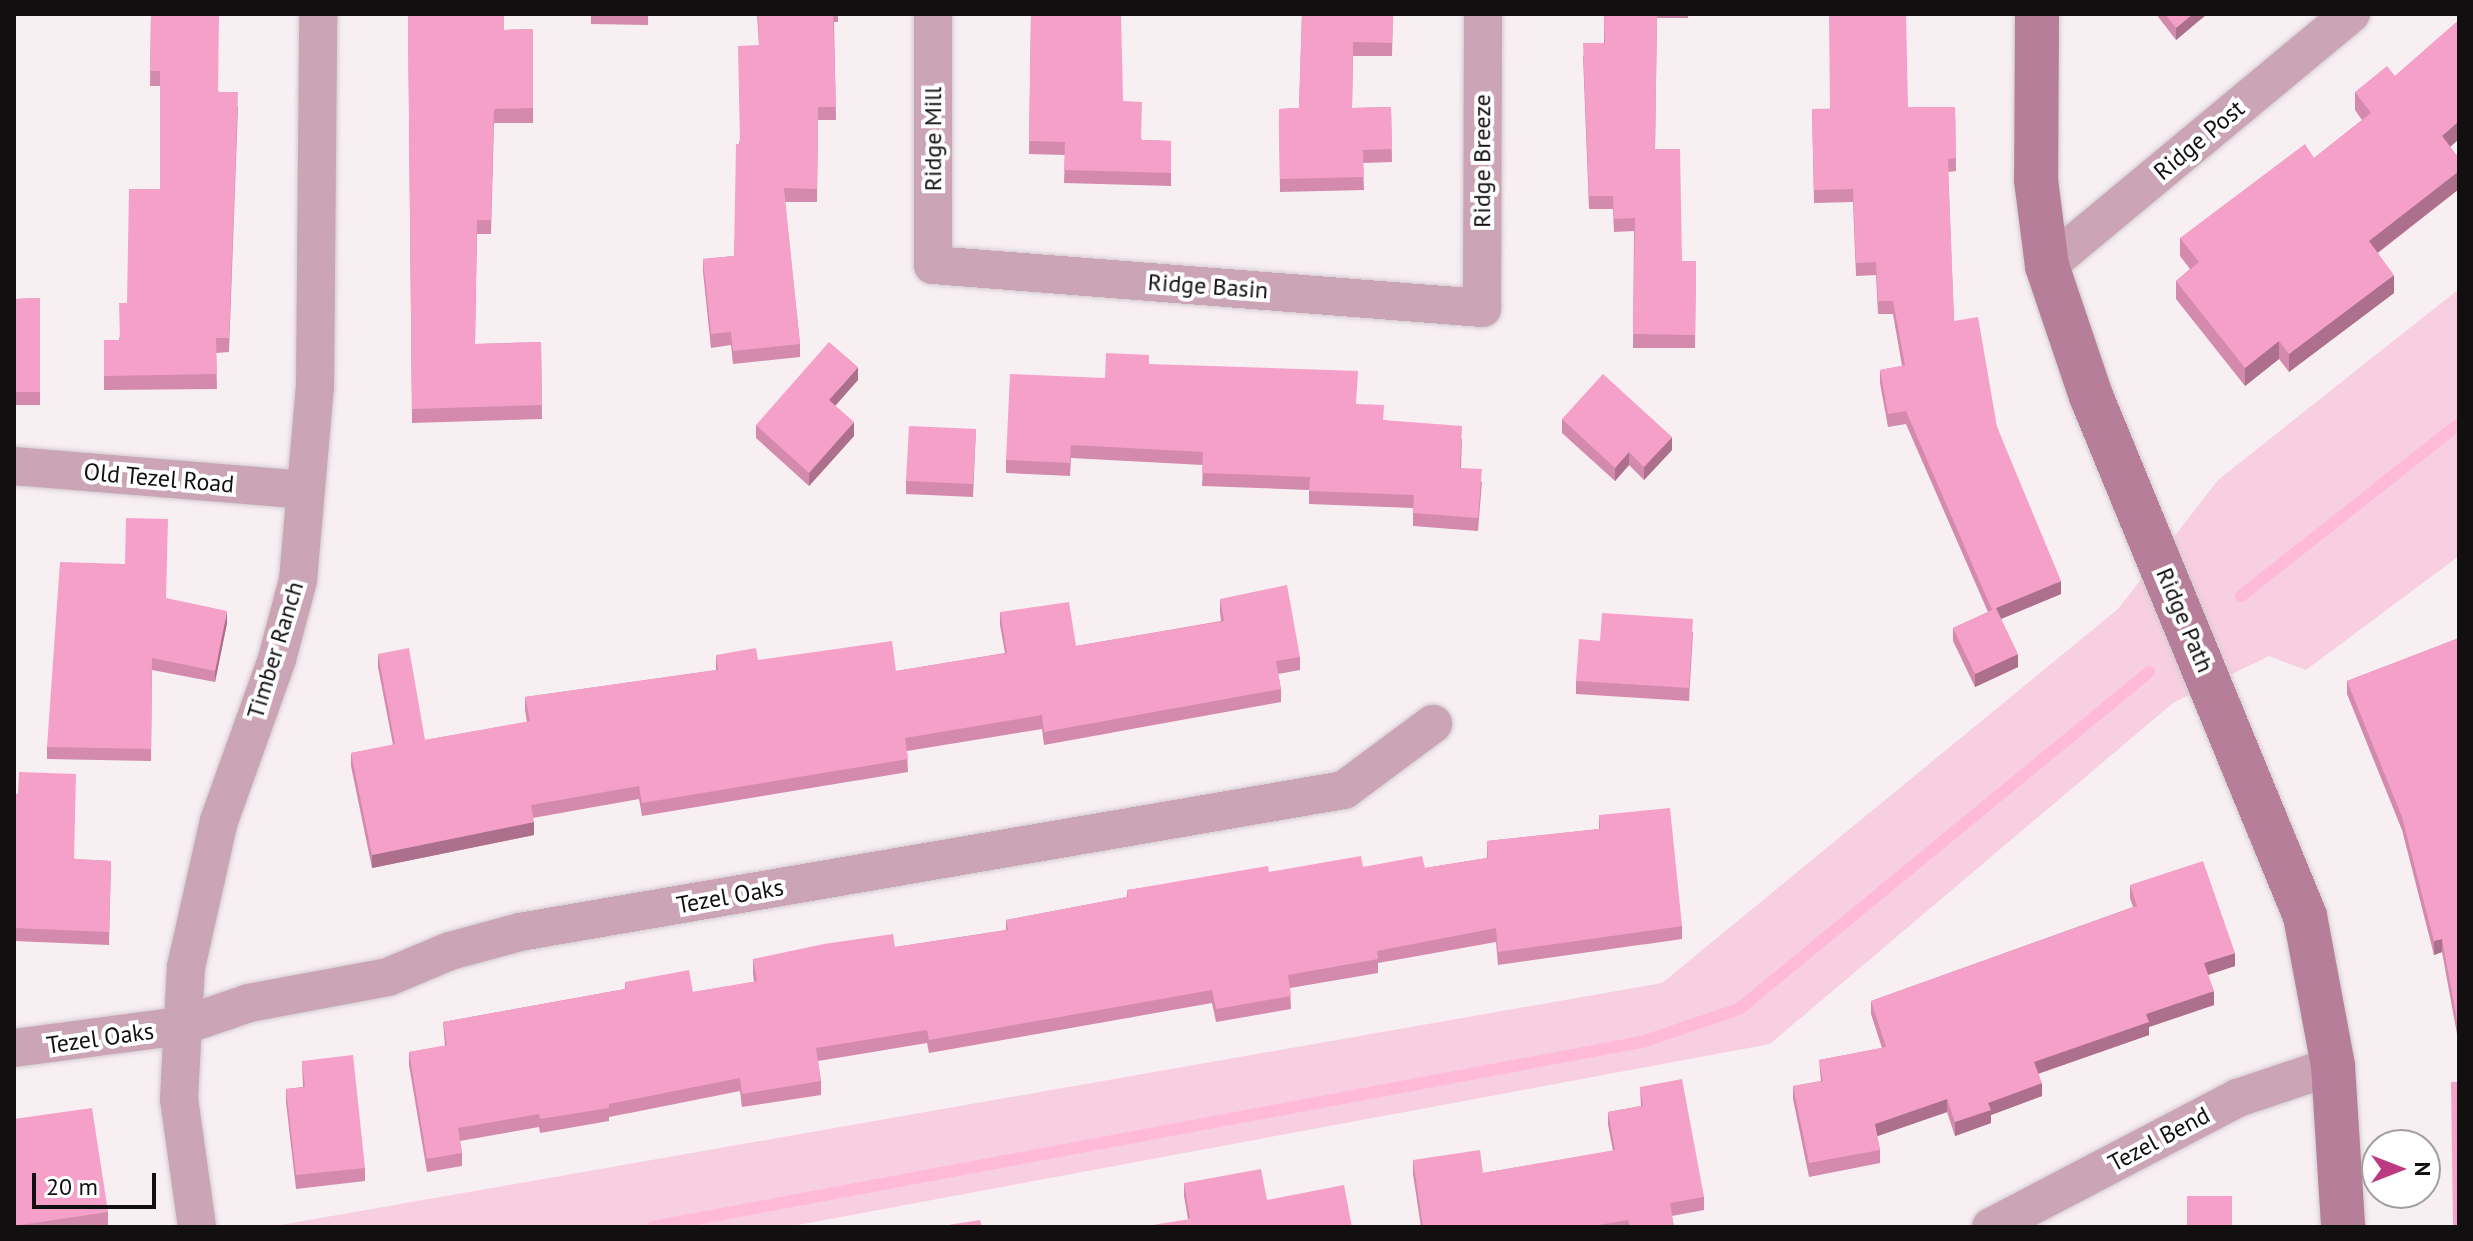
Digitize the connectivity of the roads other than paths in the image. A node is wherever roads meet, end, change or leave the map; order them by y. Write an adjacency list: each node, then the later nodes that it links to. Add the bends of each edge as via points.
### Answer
1 (318, 14): 10 (street, Timber Ranch, via 315,387)
2 (933, 14): 6 (street, Ridge Mill)
3 (1483, 14): 8 (street, Ridge Breeze)
4 (2037, 14): 7 (street, Ridge Path, via 2036,180)
5 (2351, 14): 7 (street, Ridge Post)
6 (933, 265): 8 (street, Ridge Basin)
7 (2047, 266): 14 (street, Ridge Path, via 2091,396 2305,916)
8 (1482, 308)
9 (14, 466): 10 (street, Old Tezel Road)
10 (304, 490): 12 (street, Timber Ranch, via 298,580 197,903)
11 (1433, 724): 12 (street, Tezel Oaks, via 1344,790 520,932 450,951 388,977 249,1003)
12 (182, 1026): 13 (street, Tezel Oaks); 16 (street, Timber Ranch, via 179,1099)
13 (14, 1048)
14 (2333, 1066): 15 (street, Tezel Bend, via 2238,1098); 17 (street, Ridge Path)
15 (2008, 1222)
16 (197, 1227)
17 (2343, 1227)

